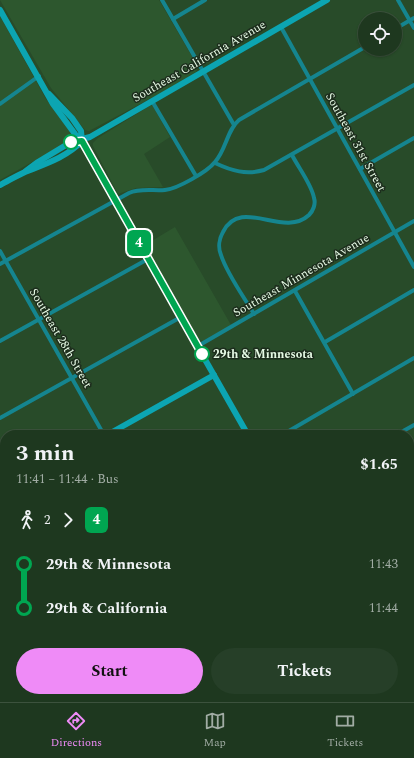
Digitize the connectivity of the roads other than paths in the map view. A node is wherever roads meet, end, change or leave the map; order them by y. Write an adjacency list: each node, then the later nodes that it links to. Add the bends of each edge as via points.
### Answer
1 (162, 0): 6 (street)
2 (205, 0): 6 (street)
3 (327, 0): 9 (main road, Southeast California Avenue)
4 (398, 0): 7 (street)
5 (0, 10): 13 (main road)
6 (173, 19): 12 (street)
7 (412, 20): 8 (street); 10 (street)
8 (402, 25)
9 (281, 27): 12 (main road, Southeast California Avenue); 14 (street, Southeast 31st Street)
10 (414, 28)
11 (358, 51): 14 (street)
12 (203, 72): 16 (main road, Southeast California Avenue); 18 (street)
13 (39, 76): 17 (street); 21 (main road, via 49,94 81,131)
14 (310, 79): 18 (street); 19 (street, Southeast 31st Street)
15 (414, 85): 19 (street)
16 (152, 101): 21 (main road, Southeast California Avenue); 25 (street)
17 (0, 104)
18 (234, 125): 23 (street)
19 (338, 129): 22 (street); 24 (street, Southeast 31st Street)
20 (414, 138): 24 (street)
21 (82, 141): 26 (main road, Southeast California Avenue, via 71,142); 27 (main road)
22 (292, 155): 23 (street, via 269,168 250,173 236,172); 37 (street, via 314,197 315,205 311,213 300,221 286,224 254,217 240,218 227,226 220,240 223,261)
23 (215, 163): 25 (street)
24 (360, 169): 29 (street, Southeast 31st Street)
25 (196, 176): 27 (street, via 175,188 137,190)
26 (0, 185)
27 (115, 200): 31 (main road); 32 (street)
28 (414, 221): 29 (street, Southeast Minnesota Avenue)
29 (394, 232): 34 (street, Southeast 31st Street); 36 (street, Southeast Minnesota Avenue)
30 (0, 251): 32 (street, Southeast 28th Street)
31 (148, 259): 38 (main road); 39 (street)
32 (5, 261): 33 (street); 39 (street, Southeast 28th Street)
33 (0, 264)
34 (414, 267)
35 (414, 290): 41 (street)
36 (295, 291): 37 (street, Southeast Minnesota Avenue); 41 (street)
37 (254, 314): 42 (street, Southeast Minnesota Avenue)
38 (181, 317): 42 (main road); 45 (street)
39 (39, 319): 40 (street); 45 (street, Southeast 28th Street)
40 (0, 341)
41 (325, 342): 46 (street)
42 (198, 346): 44 (main road)
43 (414, 358): 46 (street)
44 (214, 375): 50 (main road); 51 (main road)
45 (72, 377): 47 (street); 49 (street, Southeast 28th Street)
46 (353, 394): 52 (street)
47 (0, 418)
48 (414, 425): 53 (street)
49 (103, 430)
50 (115, 430)
51 (244, 430)
52 (291, 430)
53 (405, 430)

